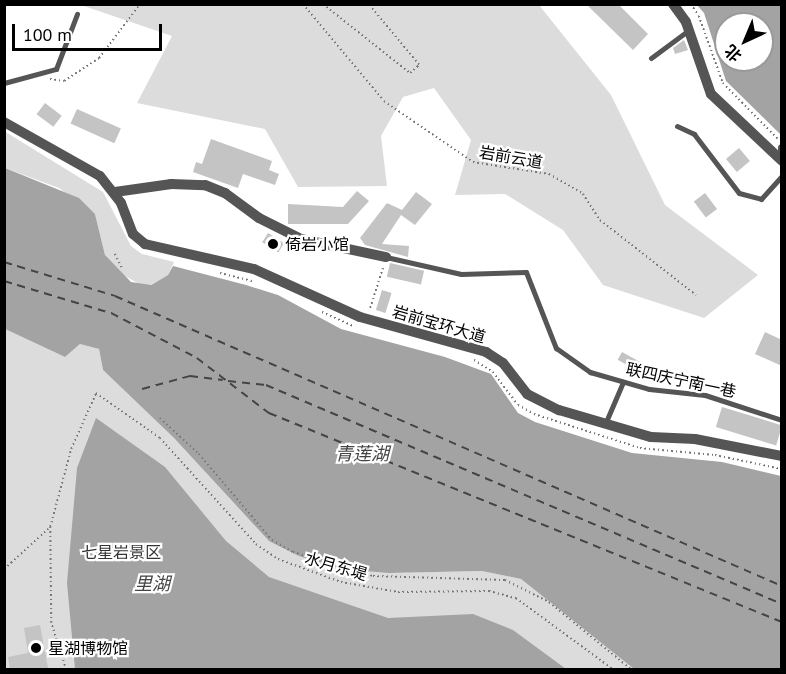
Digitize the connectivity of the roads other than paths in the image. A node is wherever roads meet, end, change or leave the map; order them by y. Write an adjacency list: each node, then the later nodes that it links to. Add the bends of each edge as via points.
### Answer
1 (673, 4): 3 (street)
2 (77, 14): 5 (lane, via 56,69)
3 (689, 30): 4 (lane); 8 (street, via 711,94)
4 (651, 58)
5 (4, 83)
6 (4, 122): 10 (street, via 89,167)
7 (677, 126): 9 (lane, via 694,134 739,193 761,199)
8 (782, 161)
9 (782, 176)
10 (115, 192): 11 (street, via 171,184 205,185 225,193 293,236); 14 (street, 岩前宝环大道, via 133,234 146,244 254,268 367,319 486,352 503,363 537,401)
11 (386, 257): 12 (lane, 联四庆宁南一巷, via 461,274 526,272 556,348 590,372)
12 (623, 382): 13 (lane, 联四庆宁南一巷, via 705,395); 14 (lane)
13 (782, 420)
14 (605, 424): 15 (street, 岩前宝环大道, via 651,437 695,439)
15 (782, 456)

